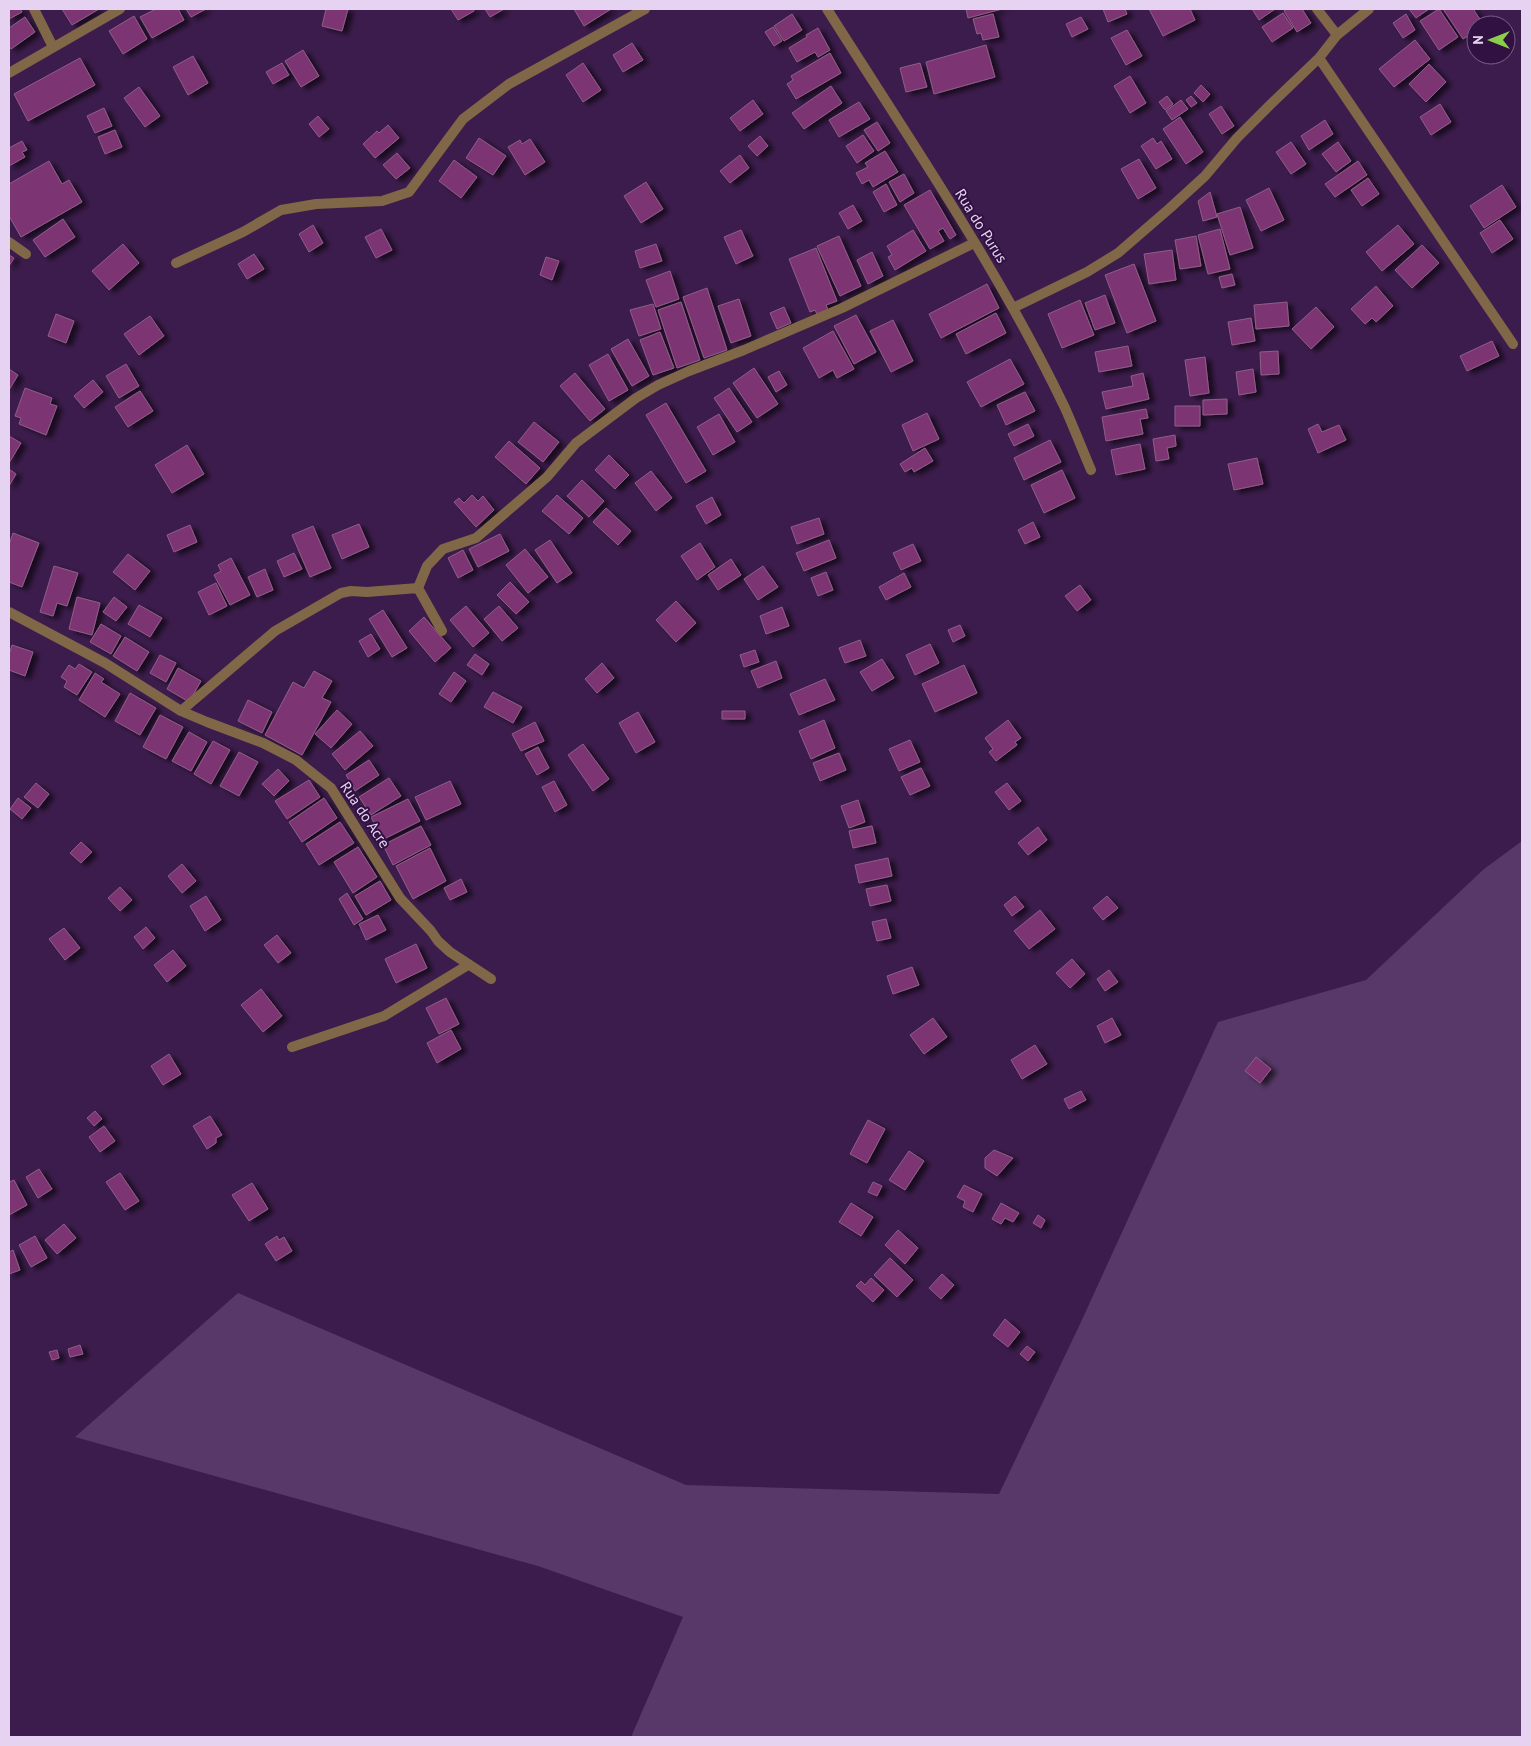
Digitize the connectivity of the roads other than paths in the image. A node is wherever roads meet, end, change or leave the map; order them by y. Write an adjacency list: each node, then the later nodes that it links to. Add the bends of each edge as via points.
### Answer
1 (34, 9): 8 (street)
2 (120, 9): 8 (street)
3 (645, 9): 14 (street, via 509,84 463,119 409,192 382,201 316,204 281,210 243,232)
4 (827, 9): 12 (street, Rua do Purus)
5 (1317, 9): 7 (street)
6 (1369, 9): 7 (street)
7 (1337, 35): 9 (street)
8 (53, 47): 10 (street)
9 (1319, 58): 15 (street, via 1237,138 1205,176 1118,253); 16 (street)
10 (9, 73)
11 (9, 242): 13 (street)
12 (974, 243): 15 (street, Rua do Purus); 18 (street, via 842,308 689,371 636,398 576,443 547,477 476,538 443,549 427,566)
13 (26, 254)
14 (176, 263)
15 (1013, 308): 17 (street, Rua do Purus, via 1065,408)
16 (1513, 344)
17 (1091, 470)
18 (418, 588): 20 (street); 21 (street, via 341,593 275,631)
19 (9, 612): 21 (street, Rua do Acre, via 105,663)
20 (442, 631)
21 (181, 711): 22 (street, Rua do Acre, via 263,743 296,760 331,788 400,898 438,941)
22 (468, 965): 23 (street, Rua do Acre); 24 (street, via 384,1016)
23 (491, 979)
24 (292, 1047)

